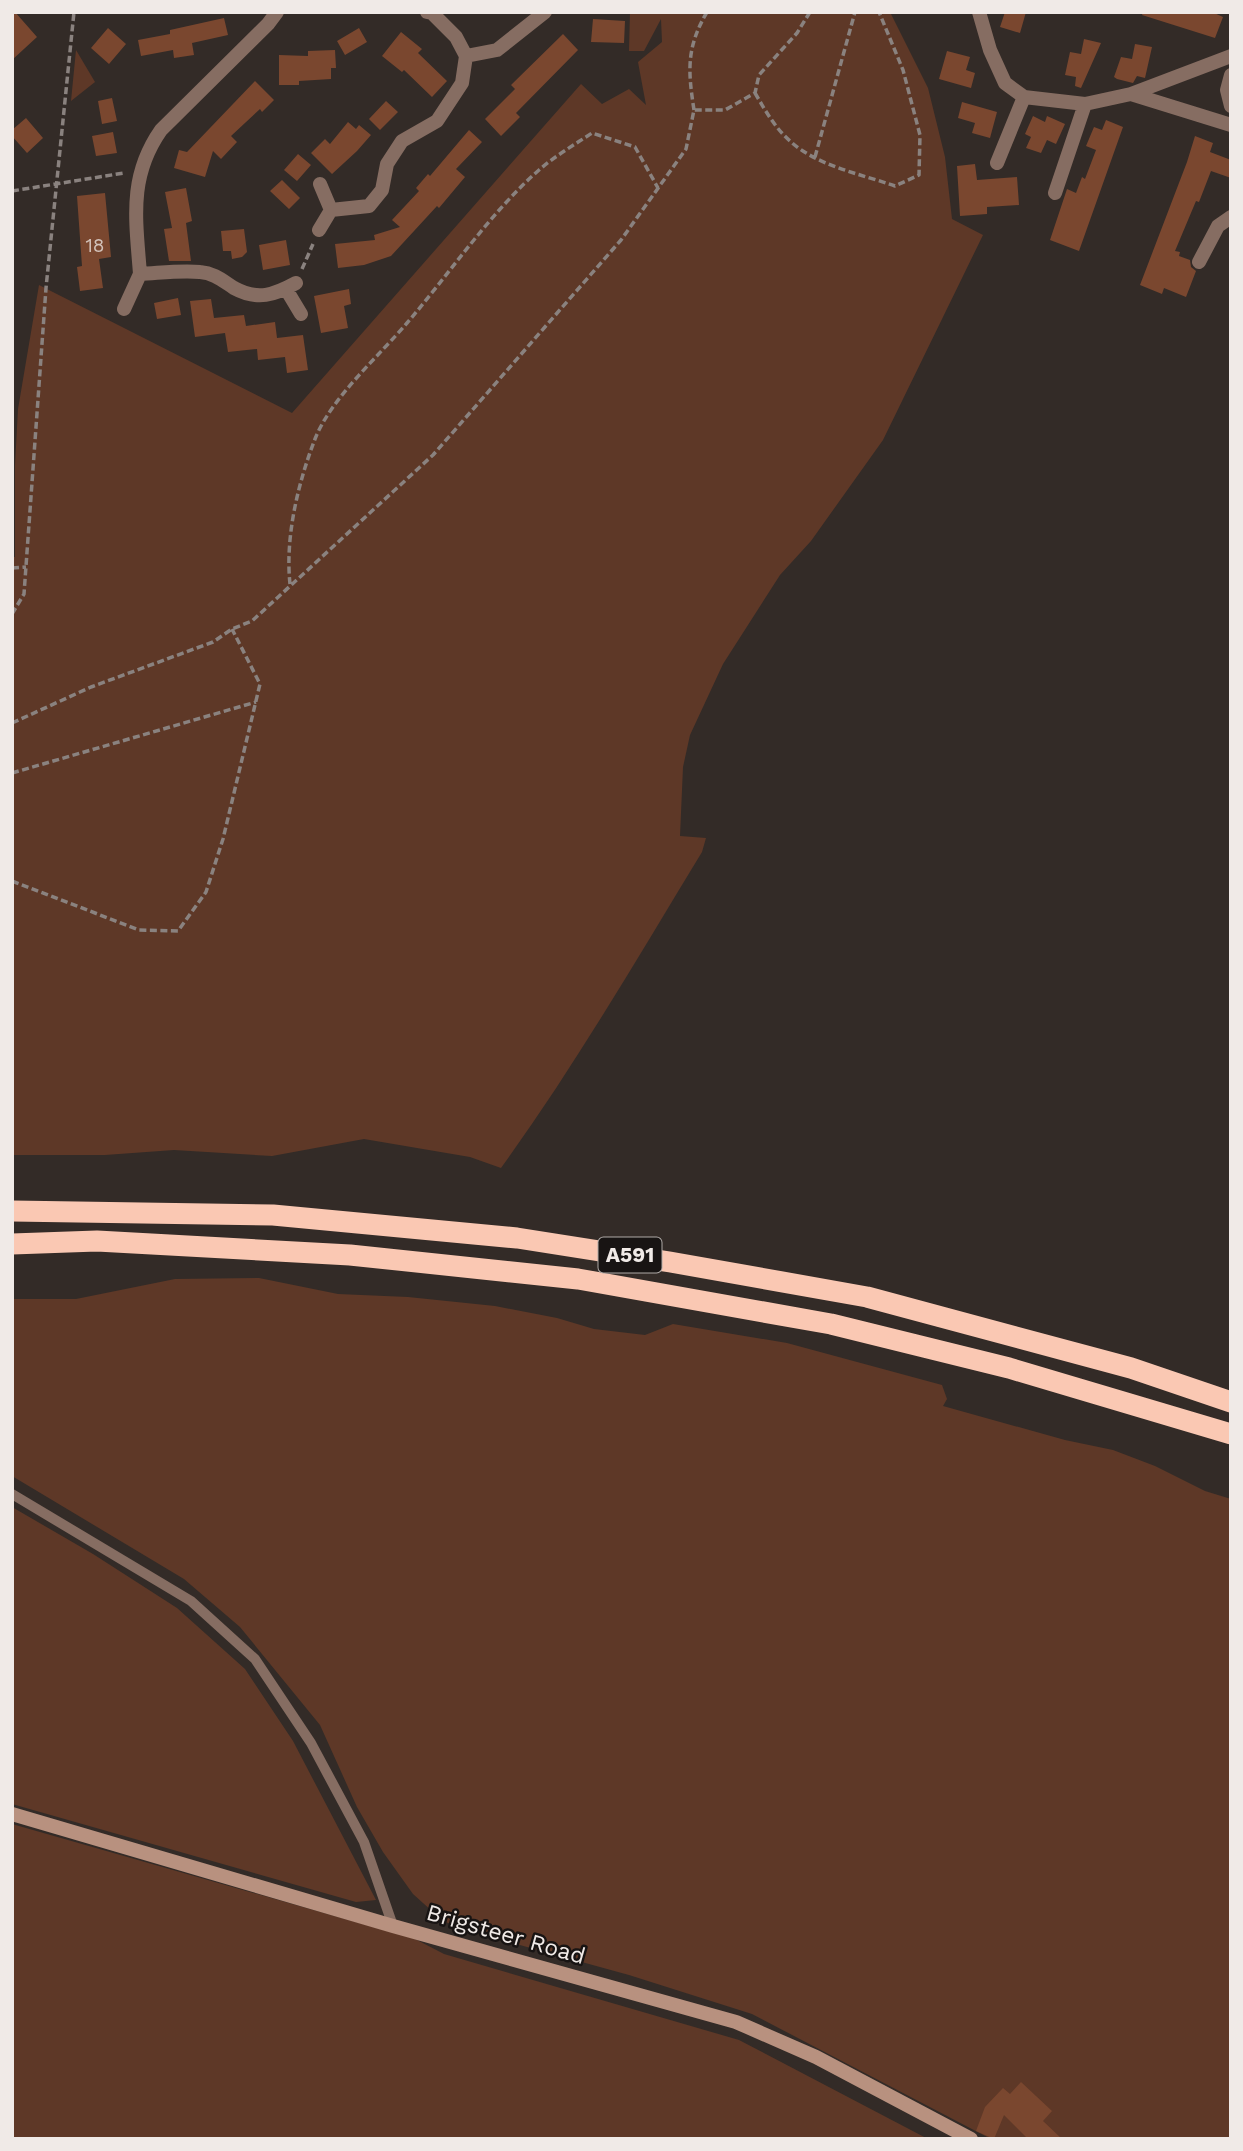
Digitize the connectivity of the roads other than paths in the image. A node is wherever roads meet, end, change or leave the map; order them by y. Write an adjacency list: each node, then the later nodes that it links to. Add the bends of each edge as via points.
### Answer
1 (277, 12): 20 (street, via 161,130 148,149 140,171 136,210)
2 (427, 12): 5 (street, via 456,37)
3 (545, 12): 5 (street, via 497,50)
4 (979, 12): 9 (street, via 1005,83)
5 (466, 56): 16 (street, via 461,83 438,121 402,141 387,164 382,190 369,206)
6 (1231, 56): 8 (street)
7 (1231, 75): 11 (street, via 1227,90)
8 (1131, 94): 10 (street); 12 (street)
9 (1024, 97): 10 (street); 13 (street)
10 (1085, 104): 15 (street)
11 (1231, 106)
12 (1231, 125)
13 (997, 163)
14 (320, 184): 16 (street)
15 (1055, 193)
16 (331, 209): 18 (street)
17 (1231, 217): 19 (street, via 1218,226)
18 (319, 230)
19 (1199, 262)
20 (140, 274): 21 (street); 22 (street, via 201,272 253,296 276,294 291,286)
21 (124, 309)
22 (302, 314)
23 (12, 1211): 25 (highway, A591, via 273,1215 517,1238 632,1256 867,1297 1130,1368)
24 (12, 1244): 26 (highway, A591, via 97,1241 337,1255 578,1279 831,1324 1009,1368)
25 (1231, 1402)
26 (1231, 1434)
27 (12, 1494): 29 (lane, via 191,1601 255,1659 311,1743 364,1842)
28 (12, 1814): 29 (street, Brigsteer Road)
29 (393, 1926): 30 (street, Brigsteer Road, via 736,2022 816,2057)
30 (971, 2139)

